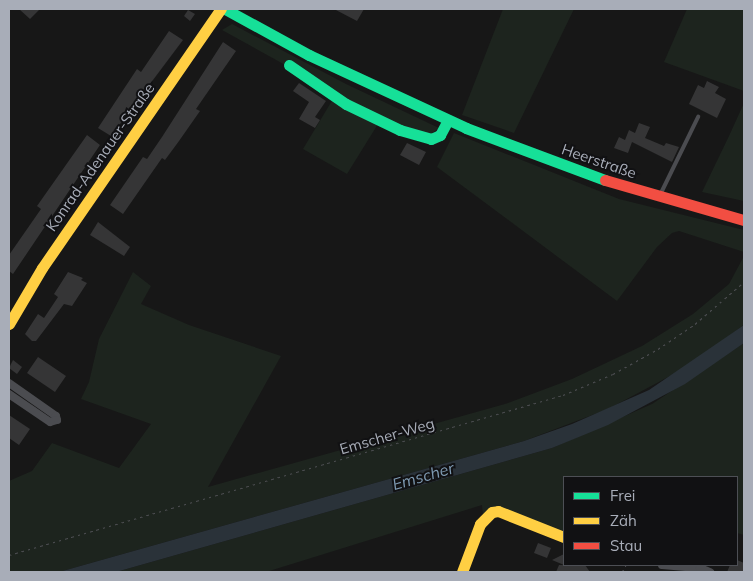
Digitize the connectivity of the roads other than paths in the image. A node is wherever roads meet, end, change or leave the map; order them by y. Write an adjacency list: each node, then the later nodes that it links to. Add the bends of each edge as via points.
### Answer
1 (221, 9): 8 (street, Konrad-Adenauer-Straße, via 47,260)
2 (226, 9): 5 (street, Heerstraße, via 309,55)
3 (289, 65): 5 (street, via 346,104 400,130 431,139 440,135)
4 (698, 116): 6 (lane)
5 (448, 120): 6 (street, Heerstraße, via 566,167)
6 (659, 197): 7 (street, Heerstraße)
7 (744, 220)
8 (9, 324)
9 (9, 383): 10 (street, via 56,416 57,420 50,422)
10 (9, 394)
11 (563, 536): 13 (street, via 498,511 492,512 480,524)
12 (675, 566): 14 (street)
13 (462, 572)
14 (710, 572)

